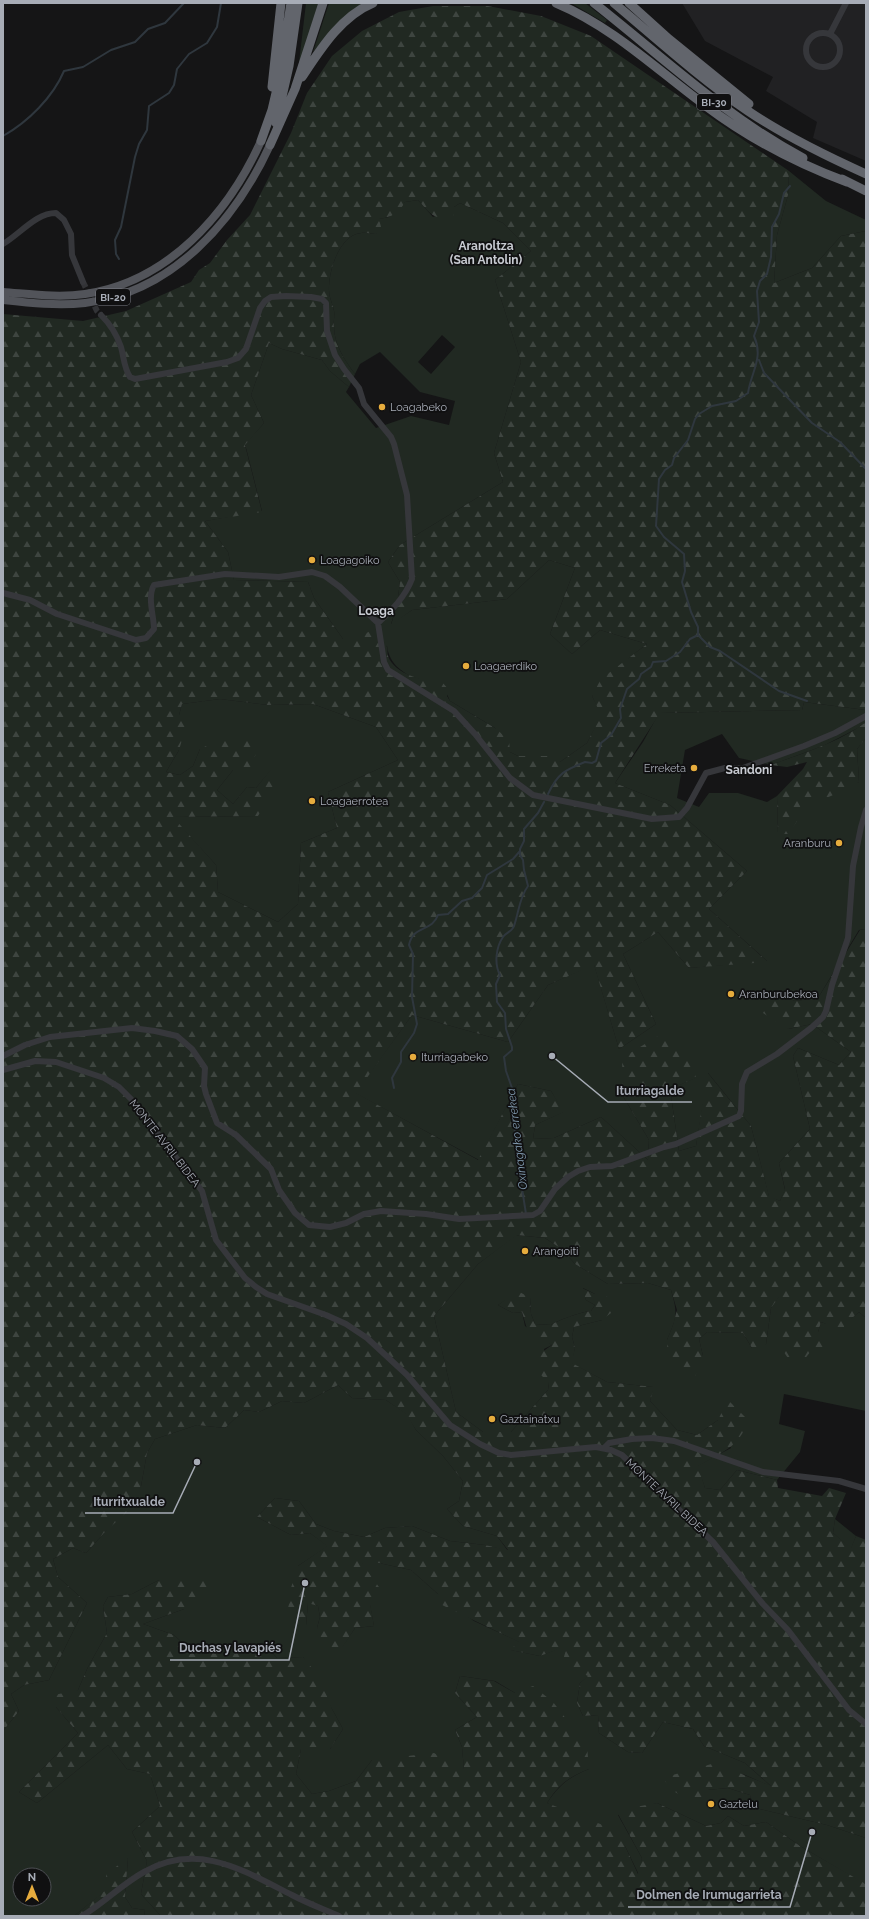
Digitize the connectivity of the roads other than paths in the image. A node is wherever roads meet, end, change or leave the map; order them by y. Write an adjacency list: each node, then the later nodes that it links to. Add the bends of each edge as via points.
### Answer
1 (276, 3): 13 (highway)
2 (281, 3): 13 (highway)
3 (291, 3): 16 (highway, BI-20, via 279,80)
4 (298, 3): 16 (highway, BI-20, via 289,66)
5 (323, 3): 14 (highway)
6 (373, 3): 14 (highway, via 354,14 342,26 318,53)
7 (556, 3): 18 (highway, via 581,14 606,30 747,134 798,162)
8 (594, 3): 18 (highway, BI-30, via 726,110 779,146)
9 (614, 3): 15 (highway, BI-30, via 728,96 765,122)
10 (629, 3): 15 (highway, via 745,102)
11 (846, 3): 12 (street)
12 (830, 34): 12 (street, via 818,33 808,40 805,51 810,62 815,65 826,67 839,57 838,41)
13 (277, 44): 16 (highway)
14 (295, 89): 16 (highway)
15 (796, 139): 17 (highway, BI-30)
16 (265, 143): 22 (main road, BI-20, via 224,205 200,233 163,265 128,283 88,294 50,296); 23 (main road, BI-20, via 250,184 232,211 206,240 167,272 131,290 95,301 50,304)
17 (866, 174)
18 (848, 182): 19 (highway, BI-30)
19 (866, 190)
20 (3, 244): 21 (street, via 39,217 56,213 64,220 71,234 72,255)
21 (83, 282)
22 (3, 292)
23 (3, 300)
24 (101, 315): 26 (street, via 111,325 121,347 125,370 130,378 135,379 238,358 246,349 260,308 271,297 311,297 322,299 326,303 327,331 335,355 359,388 364,404 391,437 407,495 412,579 398,602)
25 (3, 593): 26 (street, via 30,600 57,614 136,640 146,638 154,629 151,596 154,585 217,575 278,577 312,572 325,576 340,587)
26 (378, 623): 27 (street, via 383,657 388,670 454,712 476,734 510,778 533,795 612,812 652,819 679,817 687,808 706,773 725,768 743,768 835,733)
27 (866, 716)
28 (866, 810): 29 (street, via 853,866 848,938 823,1017 777,1054 748,1072 742,1084 741,1112 738,1116 676,1144 612,1166 590,1167 578,1171 555,1189 540,1211 533,1215 458,1219 381,1211 364,1214 330,1227 309,1225 295,1213 279,1190 271,1169 236,1135 217,1123 205,1090 205,1068 192,1048 177,1036 132,1028 86,1033 38,1041)
29 (3, 1056)
30 (3, 1070): 31 (street, MONTE AVRIL BIDEA, via 46,1060 104,1078 119,1087 202,1191 216,1240 245,1278 267,1294 326,1315 368,1338 408,1375 450,1425 466,1436 498,1453 511,1455 596,1446)
31 (604, 1448): 32 (street, via 609,1443 632,1439 674,1441 763,1472 839,1481); 33 (street, MONTE AVRIL BIDEA, via 622,1455 633,1464 713,1542 763,1604 788,1630 849,1710)
32 (866, 1489)
33 (866, 1724)
34 (82, 1916): 35 (street, via 144,1872 166,1862 200,1859 240,1869)
35 (339, 1916)

